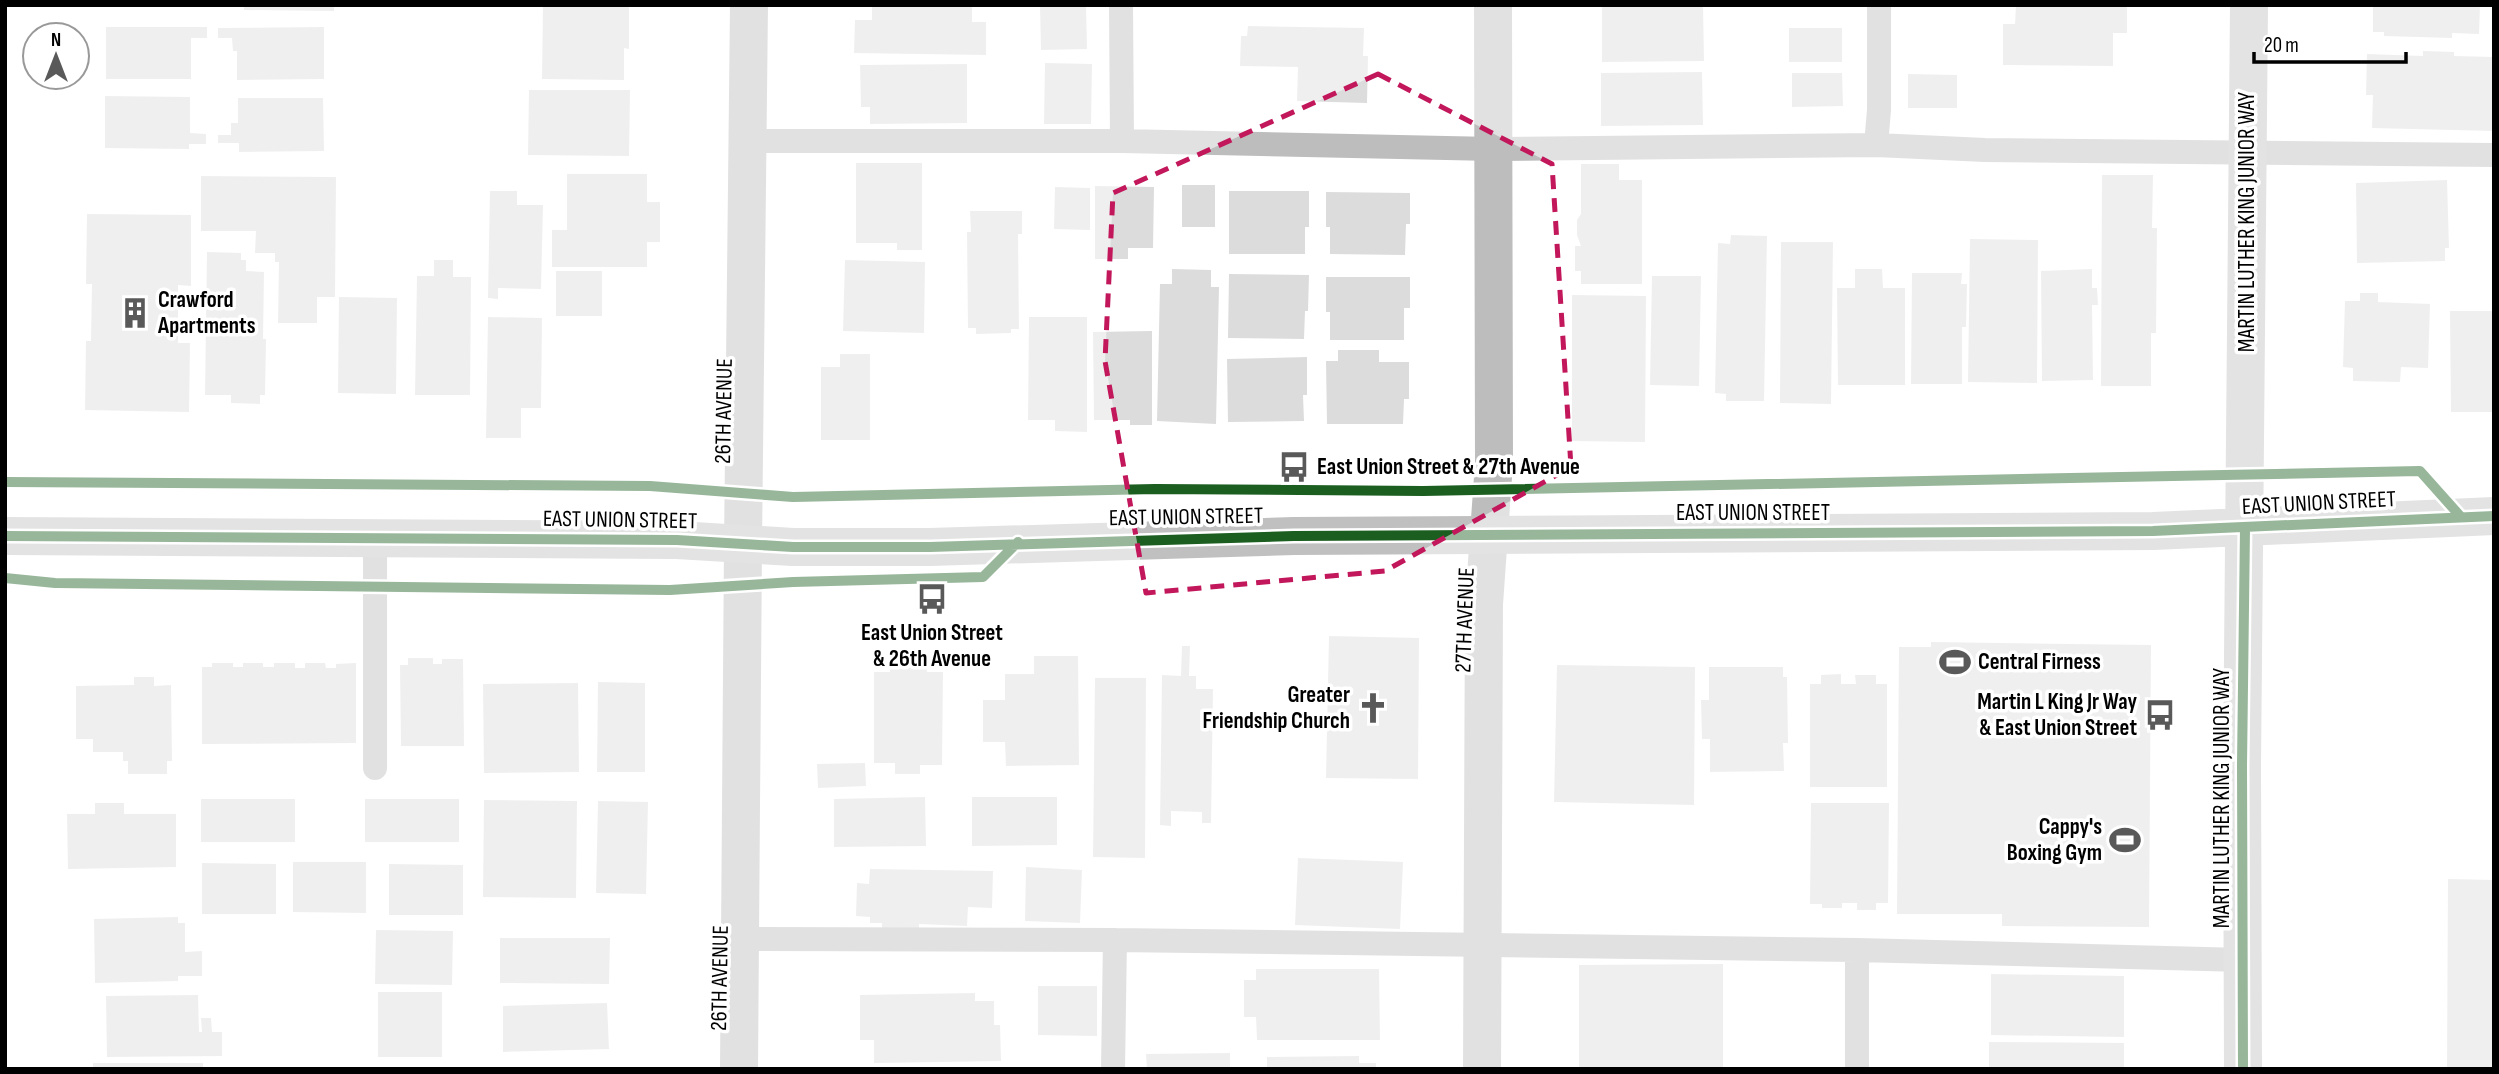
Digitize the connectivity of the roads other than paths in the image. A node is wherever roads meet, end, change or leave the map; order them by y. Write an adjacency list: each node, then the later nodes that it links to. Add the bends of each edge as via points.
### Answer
1 (749, 5): 6 (street, 26TH AVENUE)
2 (1121, 5): 7 (lane)
3 (1493, 5): 9 (street, 27TH AVENUE)
4 (1879, 5): 8 (lane)
5 (2249, 5): 10 (main road, MARTIN LUTHER KING JUNIOR WAY)
6 (749, 141): 7 (lane); 17 (street, 26TH AVENUE)
7 (1122, 141): 9 (lane)
8 (1876, 145): 9 (lane); 10 (lane)
9 (1493, 149): 15 (street, 27TH AVENUE, via 1494,463)
10 (2247, 154): 11 (lane); 13 (main road, MARTIN LUTHER KING JUNIOR WAY)
11 (2494, 155)
12 (2494, 516): 13 (main road, EAST UNION STREET)
13 (2245, 528): 15 (main road, EAST UNION STREET); 23 (main road, MARTIN LUTHER KING JUNIOR WAY)
14 (5, 536): 16 (main road, EAST UNION STREET)
15 (1489, 536): 17 (main road, EAST UNION STREET, via 1294,536 930,547); 21 (street, 27TH AVENUE, via 1484,604)
16 (375, 538): 17 (main road, EAST UNION STREET); 18 (lane)
17 (743, 544): 19 (street, 26TH AVENUE)
18 (375, 768)
19 (741, 939): 20 (lane); 24 (street, 26TH AVENUE)
20 (1115, 940): 21 (lane); 25 (lane)
21 (1482, 945): 22 (lane); 26 (street, 27TH AVENUE)
22 (1857, 950): 23 (lane); 27 (lane)
23 (2243, 960): 28 (main road, MARTIN LUTHER KING JUNIOR WAY)
24 (739, 1069)
25 (1113, 1069)
26 (1482, 1069)
27 (1857, 1069)
28 (2243, 1069)

